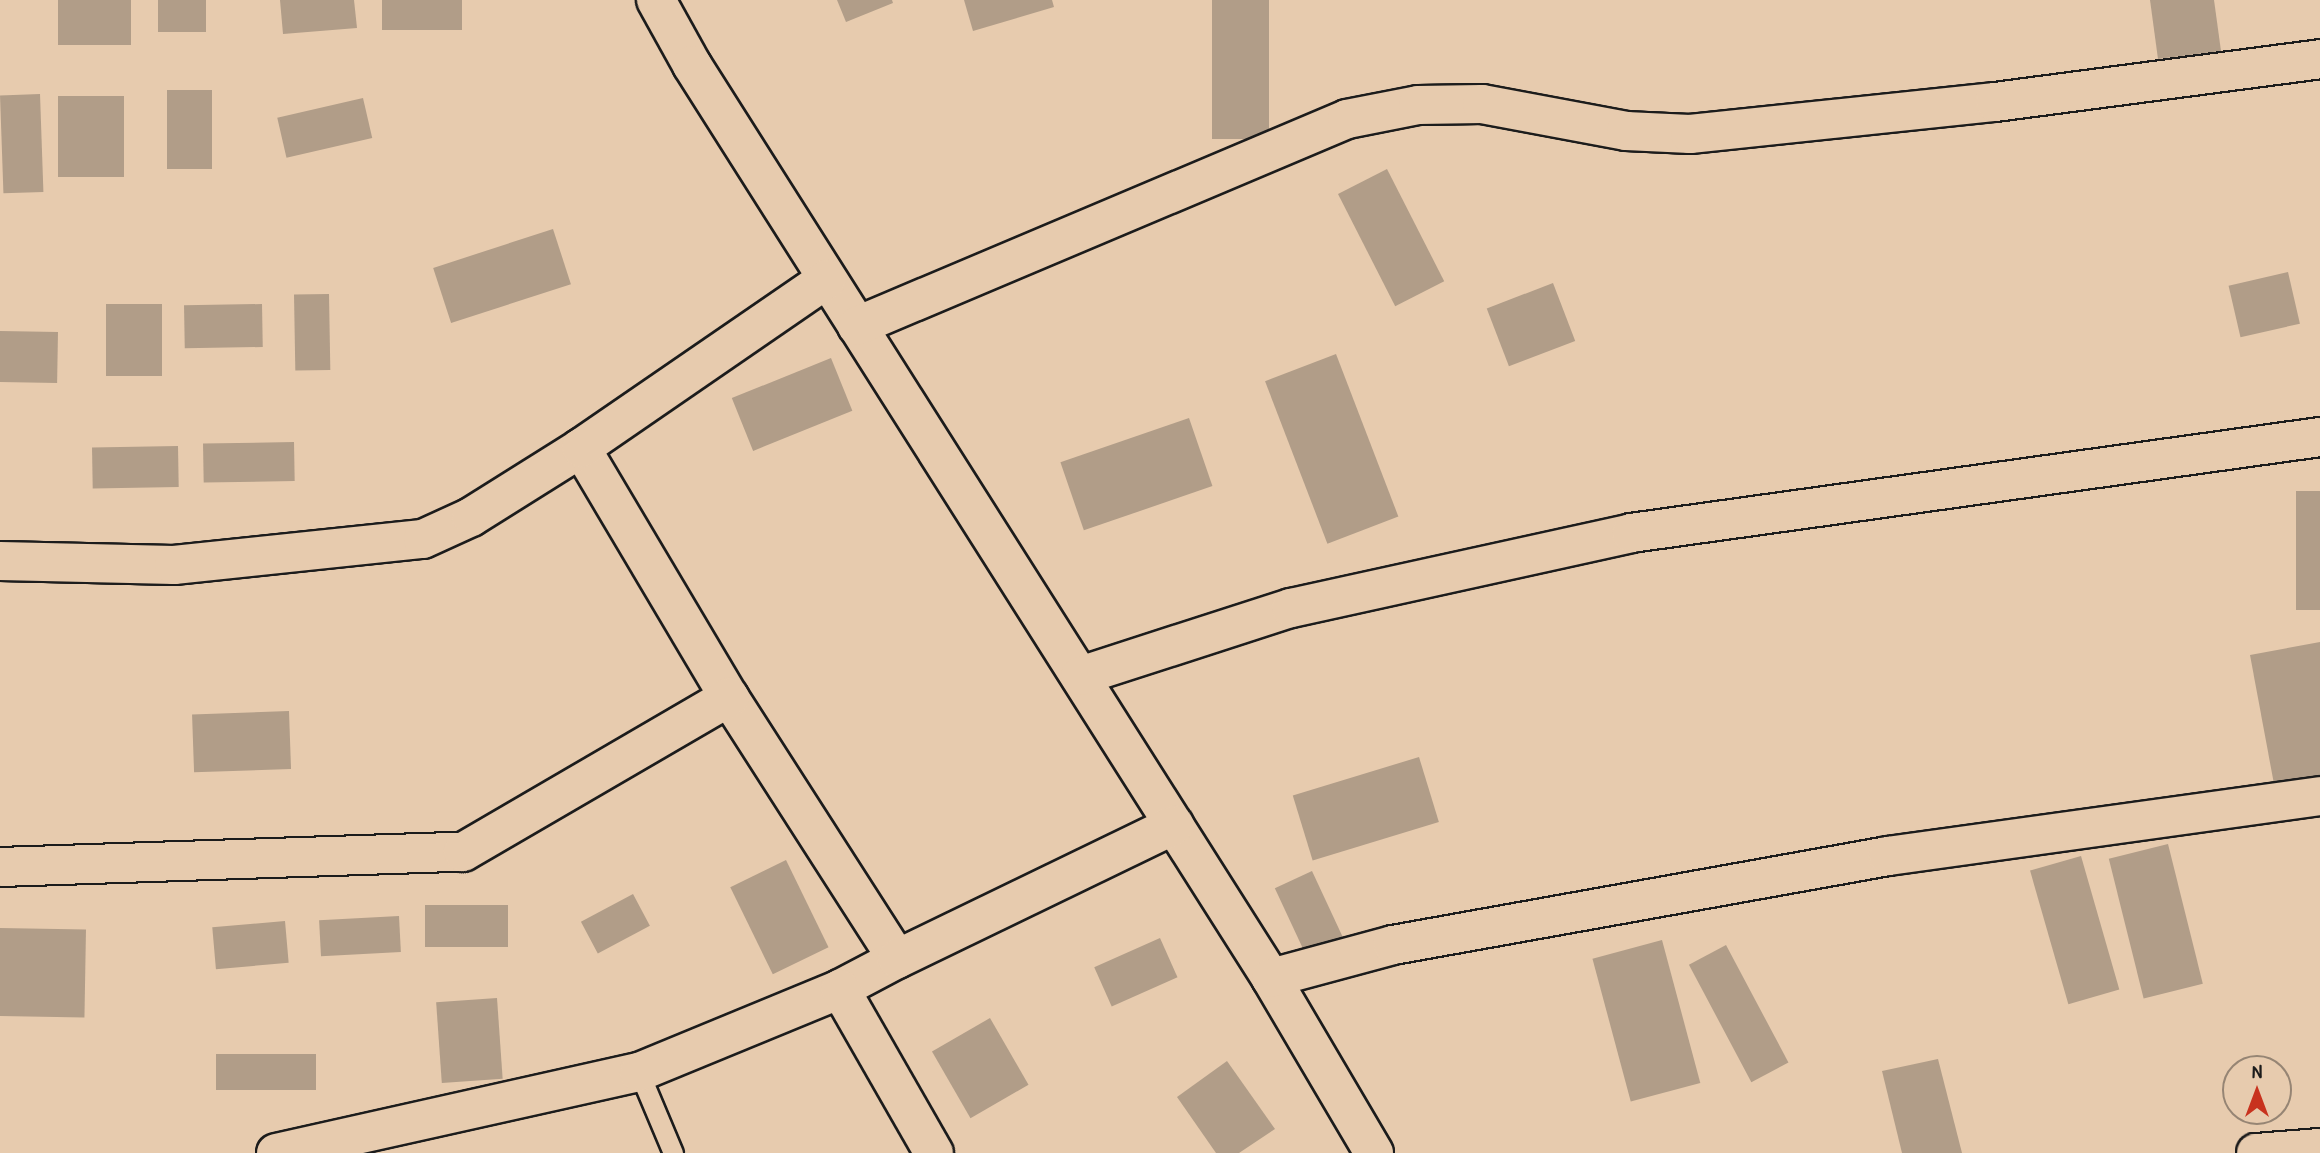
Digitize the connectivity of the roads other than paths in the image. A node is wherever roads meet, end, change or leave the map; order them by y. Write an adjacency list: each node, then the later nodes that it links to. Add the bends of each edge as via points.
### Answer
1 (656, 0): 3 (street)
2 (2320, 59): 4 (street, via 1995,102 1690,134 1626,131 1482,104 1418,105 1347,119)
3 (827, 279): 4 (street); 6 (street)
4 (857, 326): 8 (street)
5 (2320, 437): 8 (street, via 1631,534 1291,608)
6 (581, 448): 7 (street, via 471,517 423,539 174,565); 9 (street)
7 (0, 561)
8 (1080, 676): 11 (street)
9 (729, 697): 12 (street, via 463,852); 13 (street)
10 (2320, 796): 14 (street, via 1888,856 1393,944)
11 (1174, 825): 13 (street); 14 (street)
12 (0, 867)
13 (897, 959): 15 (street)
14 (1271, 978): 21 (street)
15 (841, 989): 16 (street); 20 (street)
16 (639, 1072): 18 (street); 19 (lane)
17 (2320, 1148): 22 (street)
18 (276, 1153)
19 (673, 1153)
20 (934, 1153)
21 (1374, 1153)
22 (2256, 1153)

